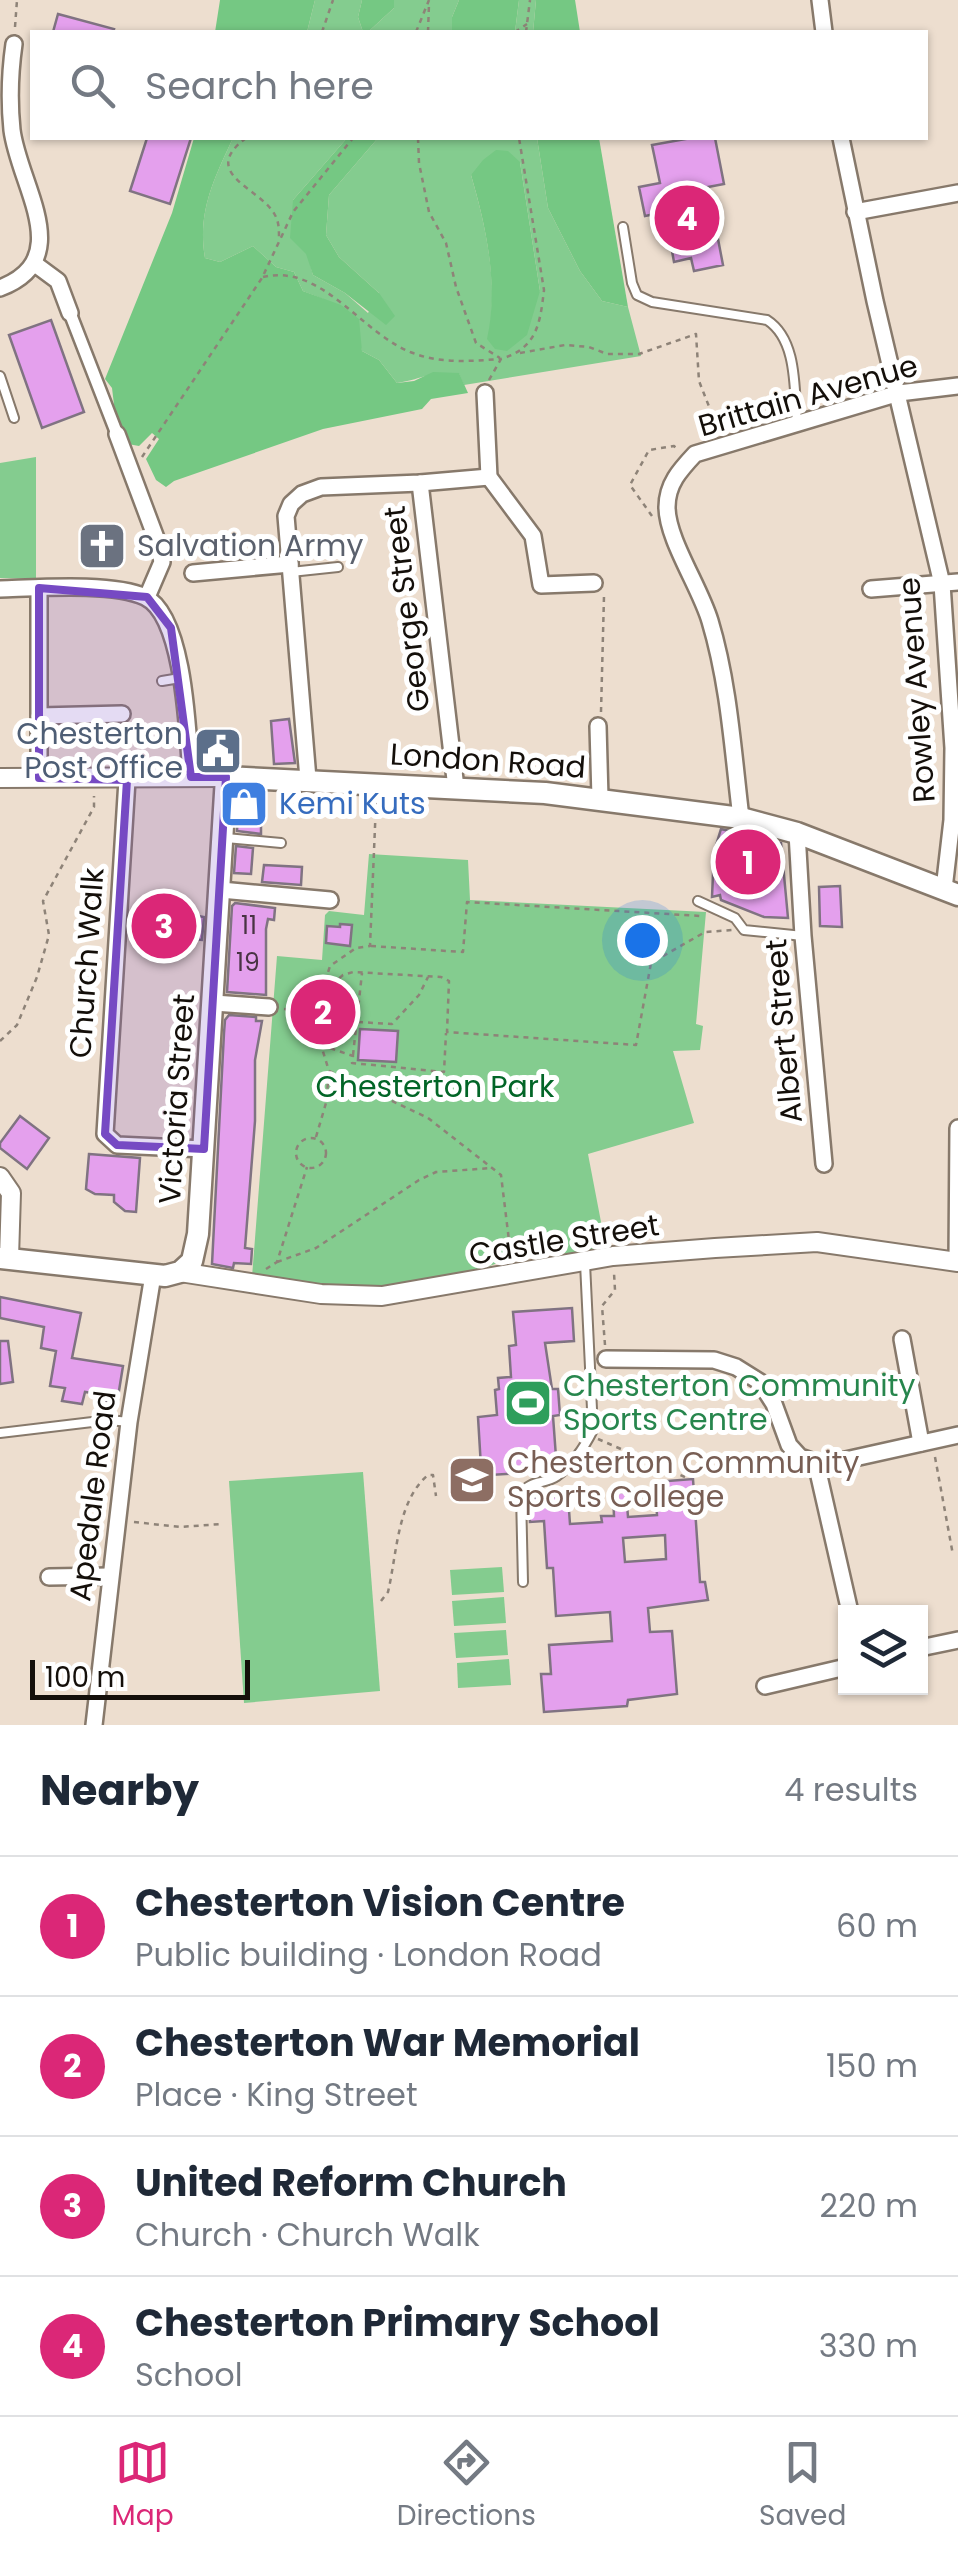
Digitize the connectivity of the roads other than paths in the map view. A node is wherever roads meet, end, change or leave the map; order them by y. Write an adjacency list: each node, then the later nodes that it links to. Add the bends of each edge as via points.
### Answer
1 (820, 0): 2 (street)
2 (824, 30)
3 (14, 44): 8 (street, via 12,132 38,225)
4 (841, 140): 6 (street, Rowley Avenue)
5 (958, 192): 6 (street)
6 (855, 212): 14 (street, Rowley Avenue)
7 (623, 227): 16 (lane, via 638,295 778,327 789,354)
8 (35, 264): 9 (street); 10 (street, via 58,281)
9 (0, 288)
10 (70, 313): 17 (street)
11 (0, 376): 15 (lane)
12 (958, 386): 14 (street, Brittain Avenue)
13 (486, 393): 18 (street)
14 (899, 393): 16 (street, Brittain Avenue); 24 (street, Rowley Avenue)
15 (14, 418)
16 (797, 423): 43 (street, Brittain Avenue, via 694,454 669,488 670,528 722,664)
17 (117, 434): 28 (street, via 160,546 162,562)
18 (489, 476): 19 (street); 23 (street, via 533,536 541,585)
19 (420, 484): 21 (street, via 321,487 302,494 286,516); 41 (street, George Street)
20 (338, 567): 21 (lane)
21 (291, 568): 22 (street); 39 (street)
22 (192, 573)
23 (594, 583)
24 (950, 583): 27 (street); 34 (street, Rowley Avenue)
25 (39, 588): 26 (street); 28 (street); 32 (street)
26 (0, 589)
27 (872, 589)
28 (147, 597): 29 (street, via 171,628)
29 (180, 678): 30 (lane); 38 (street)
30 (162, 680)
31 (122, 714): 32 (street)
32 (39, 716): 37 (street)
33 (598, 726): 42 (street)
34 (956, 748): 48 (street, Rowley Avenue)
35 (226, 777): 38 (street, London Road); 39 (main road, London Road); 45 (main road, Victoria Street)
36 (0, 778): 37 (street, London Road)
37 (39, 778): 40 (street, London Road)
38 (191, 778): 40 (street, London Road)
39 (308, 779): 41 (main road, London Road)
40 (127, 780): 55 (street, Church Walk, via 104,1134 117,1145)
41 (456, 788): 42 (main road, London Road)
42 (600, 798): 43 (main road, London Road)
43 (741, 818): 44 (main road, London Road)
44 (797, 833): 48 (main road, London Road); 51 (street, Albert Street)
45 (223, 838): 46 (lane); 47 (main road, Victoria Street)
46 (281, 843)
47 (221, 890): 49 (street); 52 (main road, Victoria Street)
48 (951, 892)
49 (330, 900)
50 (698, 901): 51 (lane, via 736,918 744,930)
51 (802, 936): 56 (street, Albert Street)
52 (214, 1002): 53 (street); 55 (main road, Victoria Street)
53 (269, 1007)
54 (958, 1128): 60 (street)
55 (204, 1149): 61 (main road, Victoria Street, via 196,1250)
56 (824, 1164)
57 (0, 1177): 58 (street, via 11,1193)
58 (5, 1258): 62 (main road)
59 (585, 1261): 60 (street, Castle Street, via 817,1242); 61 (street, Castle Street, via 382,1296 322,1294); 72 (lane, via 590,1434 558,1475 521,1494)
60 (958, 1262)
61 (180, 1272): 62 (main road)
62 (153, 1275): 65 (street, Apedale Road)
63 (902, 1339): 68 (street)
64 (606, 1359): 69 (street, via 714,1360 736,1367 760,1382 800,1458)
65 (129, 1422): 66 (lane); 70 (street, Apedale Road)
66 (0, 1433)
67 (958, 1435): 68 (street)
68 (926, 1442): 69 (street)
69 (816, 1463): 73 (street)
70 (110, 1576): 71 (street); 78 (street, Apedale Road)
71 (49, 1577)
72 (523, 1582)
73 (848, 1605)
74 (958, 1640): 75 (street)
75 (928, 1646)
76 (838, 1669): 77 (street)
77 (765, 1686)
78 (94, 1725)

